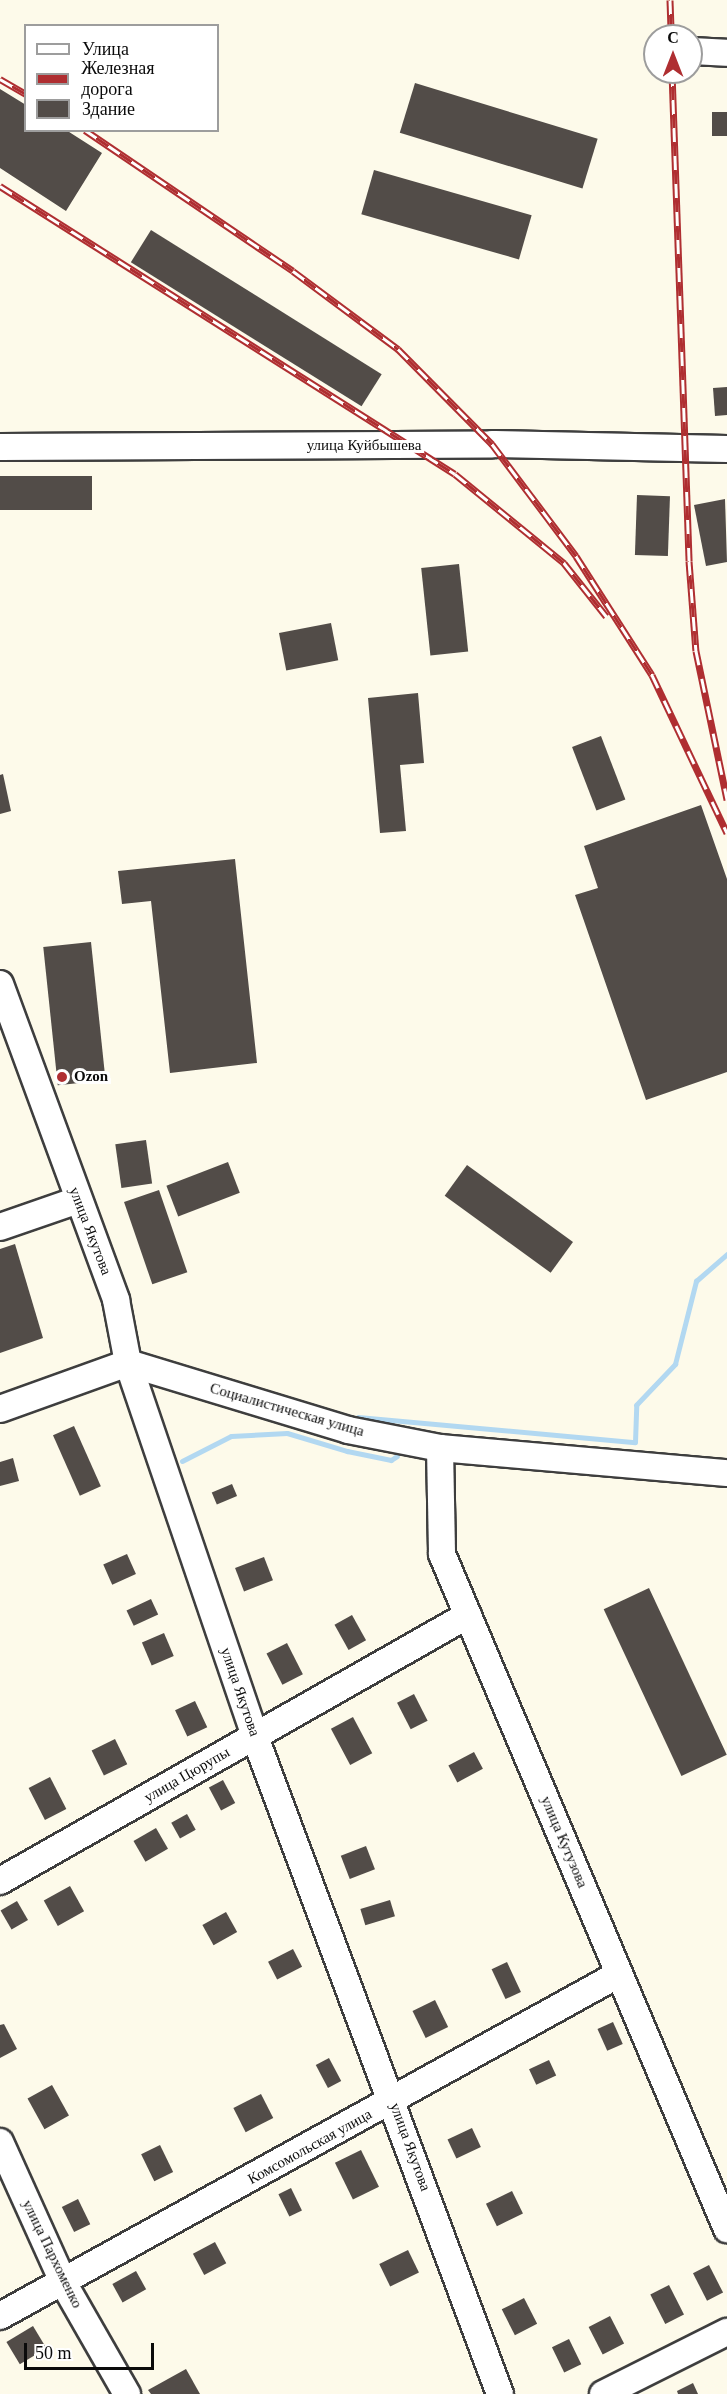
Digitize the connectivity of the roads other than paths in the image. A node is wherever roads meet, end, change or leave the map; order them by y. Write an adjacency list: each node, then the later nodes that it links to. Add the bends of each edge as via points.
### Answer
1 (703, 52): 2 (street)
2 (727, 53)
3 (0, 447): 4 (street, улица Куйбышева, via 492,444)
4 (727, 449)
5 (0, 984): 6 (street, улица Якутова)
6 (78, 1200): 7 (street); 8 (street, улица Якутова, via 116,1300)
7 (0, 1227)
8 (128, 1363): 9 (street); 10 (street, Социалистическая улица, via 348,1430); 13 (street, улица Якутова)
9 (0, 1409)
10 (440, 1448): 11 (street, Социалистическая улица); 12 (street, улица Кутузова, via 442,1554)
11 (727, 1473)
12 (468, 1615): 13 (street, улица Цюрупы); 15 (street, улица Кутузова)
13 (255, 1737): 14 (street, улица Цюрупы); 16 (street, улица Якутова)
14 (0, 1881)
15 (619, 1974): 16 (street, Комсомольская улица); 18 (street, улица Кутузова)
16 (393, 2101): 19 (street, Комсомольская улица); 23 (street, улица Якутова)
17 (0, 2142): 19 (street, улица Пархоменко)
18 (727, 2229)
19 (64, 2284): 20 (street, Комсомольская улица); 22 (street, улица Пархоменко)
20 (0, 2316)
21 (727, 2332): 24 (street)
22 (127, 2394)
23 (500, 2394)
24 (603, 2394)

